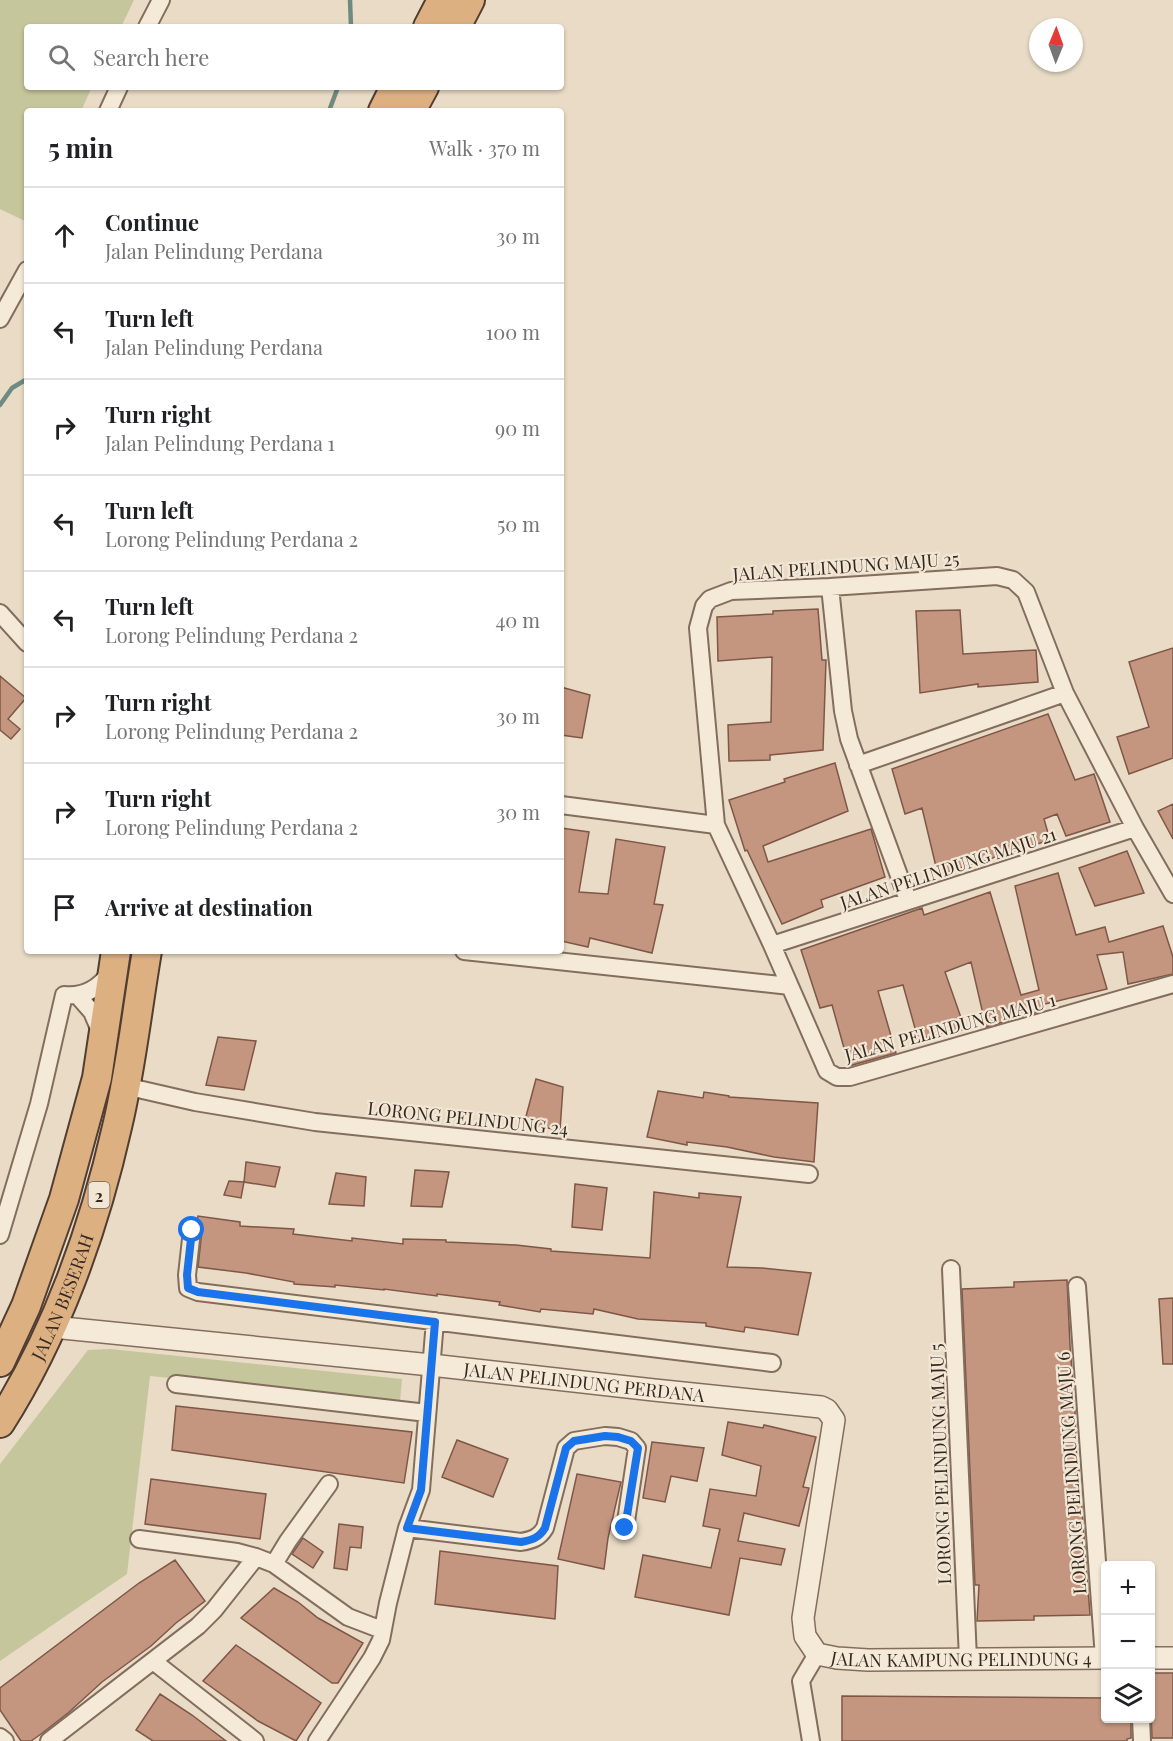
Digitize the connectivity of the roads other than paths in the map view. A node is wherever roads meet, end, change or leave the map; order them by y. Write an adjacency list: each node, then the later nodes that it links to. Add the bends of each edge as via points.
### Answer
1 (161, 0): 4 (street)
2 (442, 0): 5 (highway)
3 (471, 0): 6 (highway)
4 (149, 24)
5 (430, 24)
6 (458, 24)
7 (118, 90): 10 (street)
8 (394, 90): 11 (highway)
9 (422, 90): 12 (highway)
10 (109, 108)
11 (384, 108)
12 (413, 108)
13 (24, 276): 14 (street)
14 (0, 320)
15 (830, 587): 18 (street, JALAN PELINDUNG MAJU 25, via 998,576 1013,580 1026,592); 19 (street, via 843,711); 21 (street, JALAN PELINDUNG MAJU 25, via 731,591 710,599 704,606 698,628)
16 (0, 613): 17 (street)
17 (24, 640)
18 (1065, 693): 19 (street); 22 (street)
19 (858, 765): 24 (street)
20 (564, 805): 21 (street)
21 (716, 825): 25 (street, JALAN PELINDUNG MAJU 25)
22 (1135, 828): 23 (street); 24 (street, JALAN PELINDUNG MAJU 21)
23 (1173, 894)
24 (908, 900): 25 (street, JALAN PELINDUNG MAJU 21)
25 (772, 945): 30 (street, JALAN PELINDUNG MAJU 25)
26 (147, 954): 33 (highway, JALAN BESERAH / 2)
27 (492, 954): 30 (street)
28 (115, 960): 31 (street, via 99,985); 32 (highway, JALAN BESERAH / 2)
29 (1173, 984): 30 (street, JALAN PELINDUNG MAJU 1, via 850,1077 837,1077 827,1071)
30 (790, 986)
31 (78, 996): 32 (street, via 92,1012); 36 (street, via 64,995 39,1104)
32 (104, 1040): 41 (highway, JALAN BESERAH / 2, via 64,1199 26,1306)
33 (125, 1086): 34 (street, LORONG PELINDUNG 24, via 315,1122); 40 (highway, JALAN BESERAH / 2, via 95,1210)
34 (809, 1174)
35 (192, 1230): 39 (street, via 188,1288 198,1292)
36 (0, 1235)
37 (951, 1269): 59 (street, LORONG PELINDUNG MAJU 5)
38 (1077, 1286): 53 (street, LORONG PELINDUNG MAJU 6)
39 (435, 1322): 42 (street); 43 (street)
40 (53, 1327): 43 (street, JALAN PELINDUNG PERDANA); 46 (highway, JALAN BESERAH / 2)
41 (0, 1362)
42 (772, 1363)
43 (431, 1365): 45 (street); 55 (street, JALAN PELINDUNG PERDANA, via 827,1410 834,1420 803,1618 806,1636)
44 (176, 1384): 45 (street)
45 (427, 1413): 48 (street, via 421,1490)
46 (0, 1423)
47 (329, 1484): 52 (street)
48 (407, 1528): 49 (street, via 521,1542 533,1540 545,1528 566,1448 574,1441 605,1436 631,1441 638,1448); 54 (street)
49 (625, 1528)
50 (139, 1539): 51 (street)
51 (256, 1557): 52 (street); 60 (street, via 214,1610)
52 (274, 1564): 54 (street, via 348,1617)
53 (1102, 1615)
54 (382, 1630): 66 (street, via 372,1658)
55 (817, 1654): 59 (street, JALAN KAMPUNG PELINDUNG 4, via 849,1660); 67 (street, via 801,1681)
56 (1101, 1658): 59 (street, JALAN KAMPUNG PELINDUNG 4)
57 (1155, 1658): 58 (street)
58 (1173, 1658)
59 (968, 1659)
60 (153, 1661): 64 (street); 65 (street)
61 (1141, 1723): 68 (street)
62 (0, 1737): 63 (street)
63 (5, 1741)
64 (49, 1741)
65 (255, 1741)
66 (317, 1741)
67 (811, 1741)
68 (1142, 1741)

